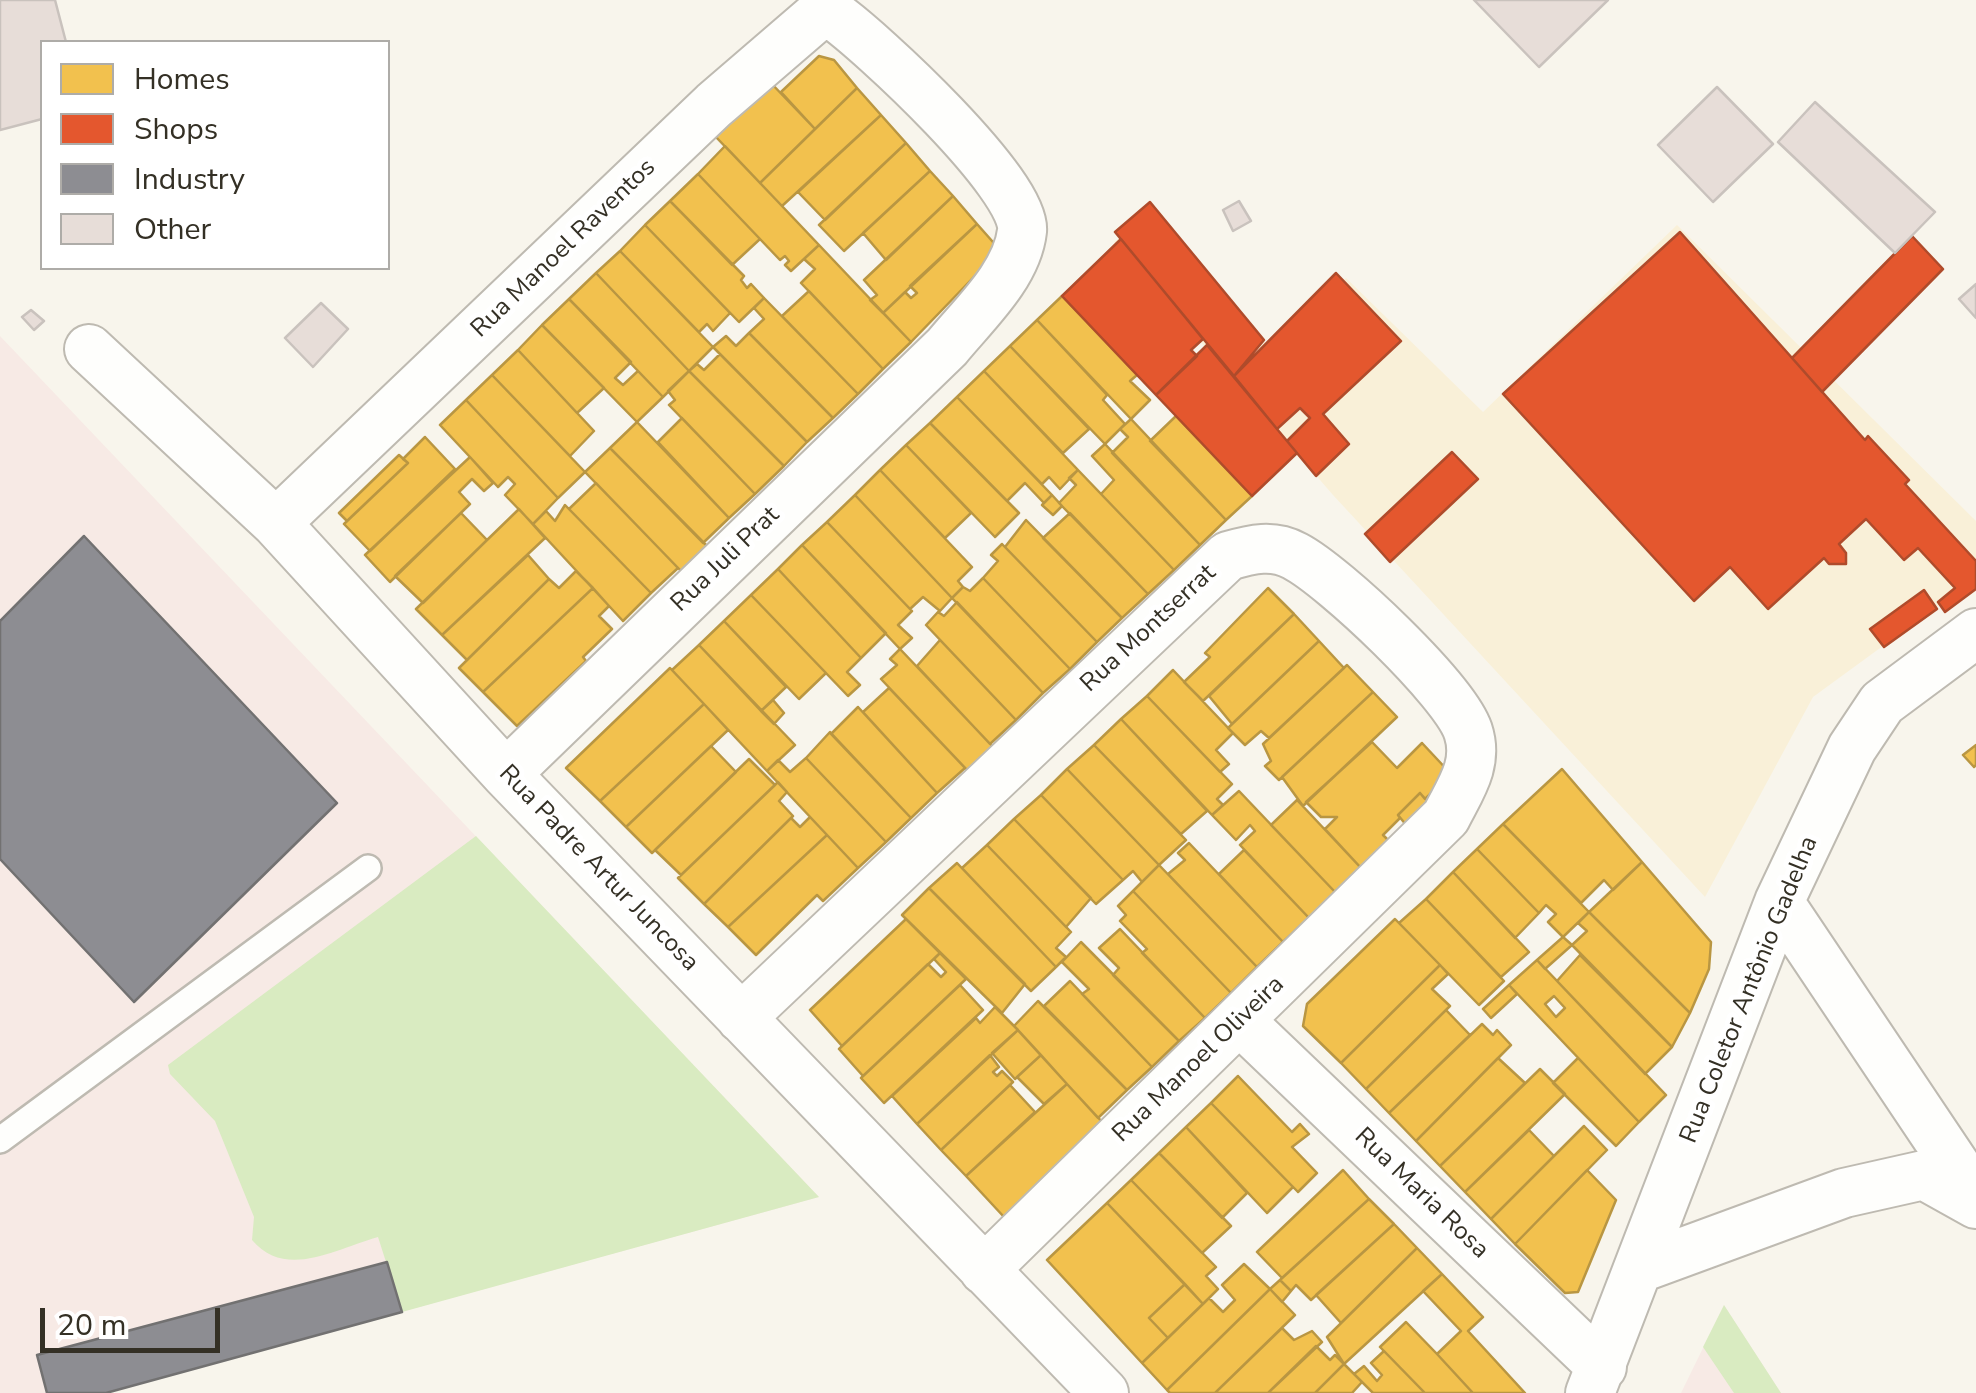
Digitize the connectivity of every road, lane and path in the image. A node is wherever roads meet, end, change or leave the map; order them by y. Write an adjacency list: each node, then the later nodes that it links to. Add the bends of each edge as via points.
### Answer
1 (865, 36): 3 (street, Rua Manoel Raventos, via 832,14 802,26); 5 (street, Rua Juli Prat, via 996,173 1016,204 1023,230 1002,280 947,346)
2 (89, 350): 3 (street, Rua Padre Artur Juncosa)
3 (276, 523): 5 (street, Rua Padre Artur Juncosa)
4 (1976, 633): 8 (street, Rua Coletor Antônio Gadelha, via 1882,703 1852,748)
5 (506, 774): 9 (street, Rua Padre Artur Juncosa)
6 (1414, 850): 9 (street, Rua Montserrat, via 1446,817 1472,768 1468,732 1449,697 1328,579 1293,555 1260,547 1228,556 1193,584); 10 (street, Rua Manoel Oliveira)
7 (368, 868): 11 (lane)
8 (1779, 902): 12 (street); 14 (street, Rua Coletor Antônio Gadelha)
9 (742, 1018): 15 (street, Rua Padre Artur Juncosa)
10 (1240, 1020): 15 (street, Rua Manoel Oliveira); 16 (street, Rua Maria Rosa)
11 (0, 1140)
12 (1976, 1196)
13 (1976, 1204): 14 (street, via 1924,1175 1844,1193)
14 (1640, 1268): 16 (street, Rua Coletor Antônio Gadelha)
15 (984, 1270): 17 (street, Rua Padre Artur Juncosa)
16 (1596, 1380)
17 (1104, 1393)

